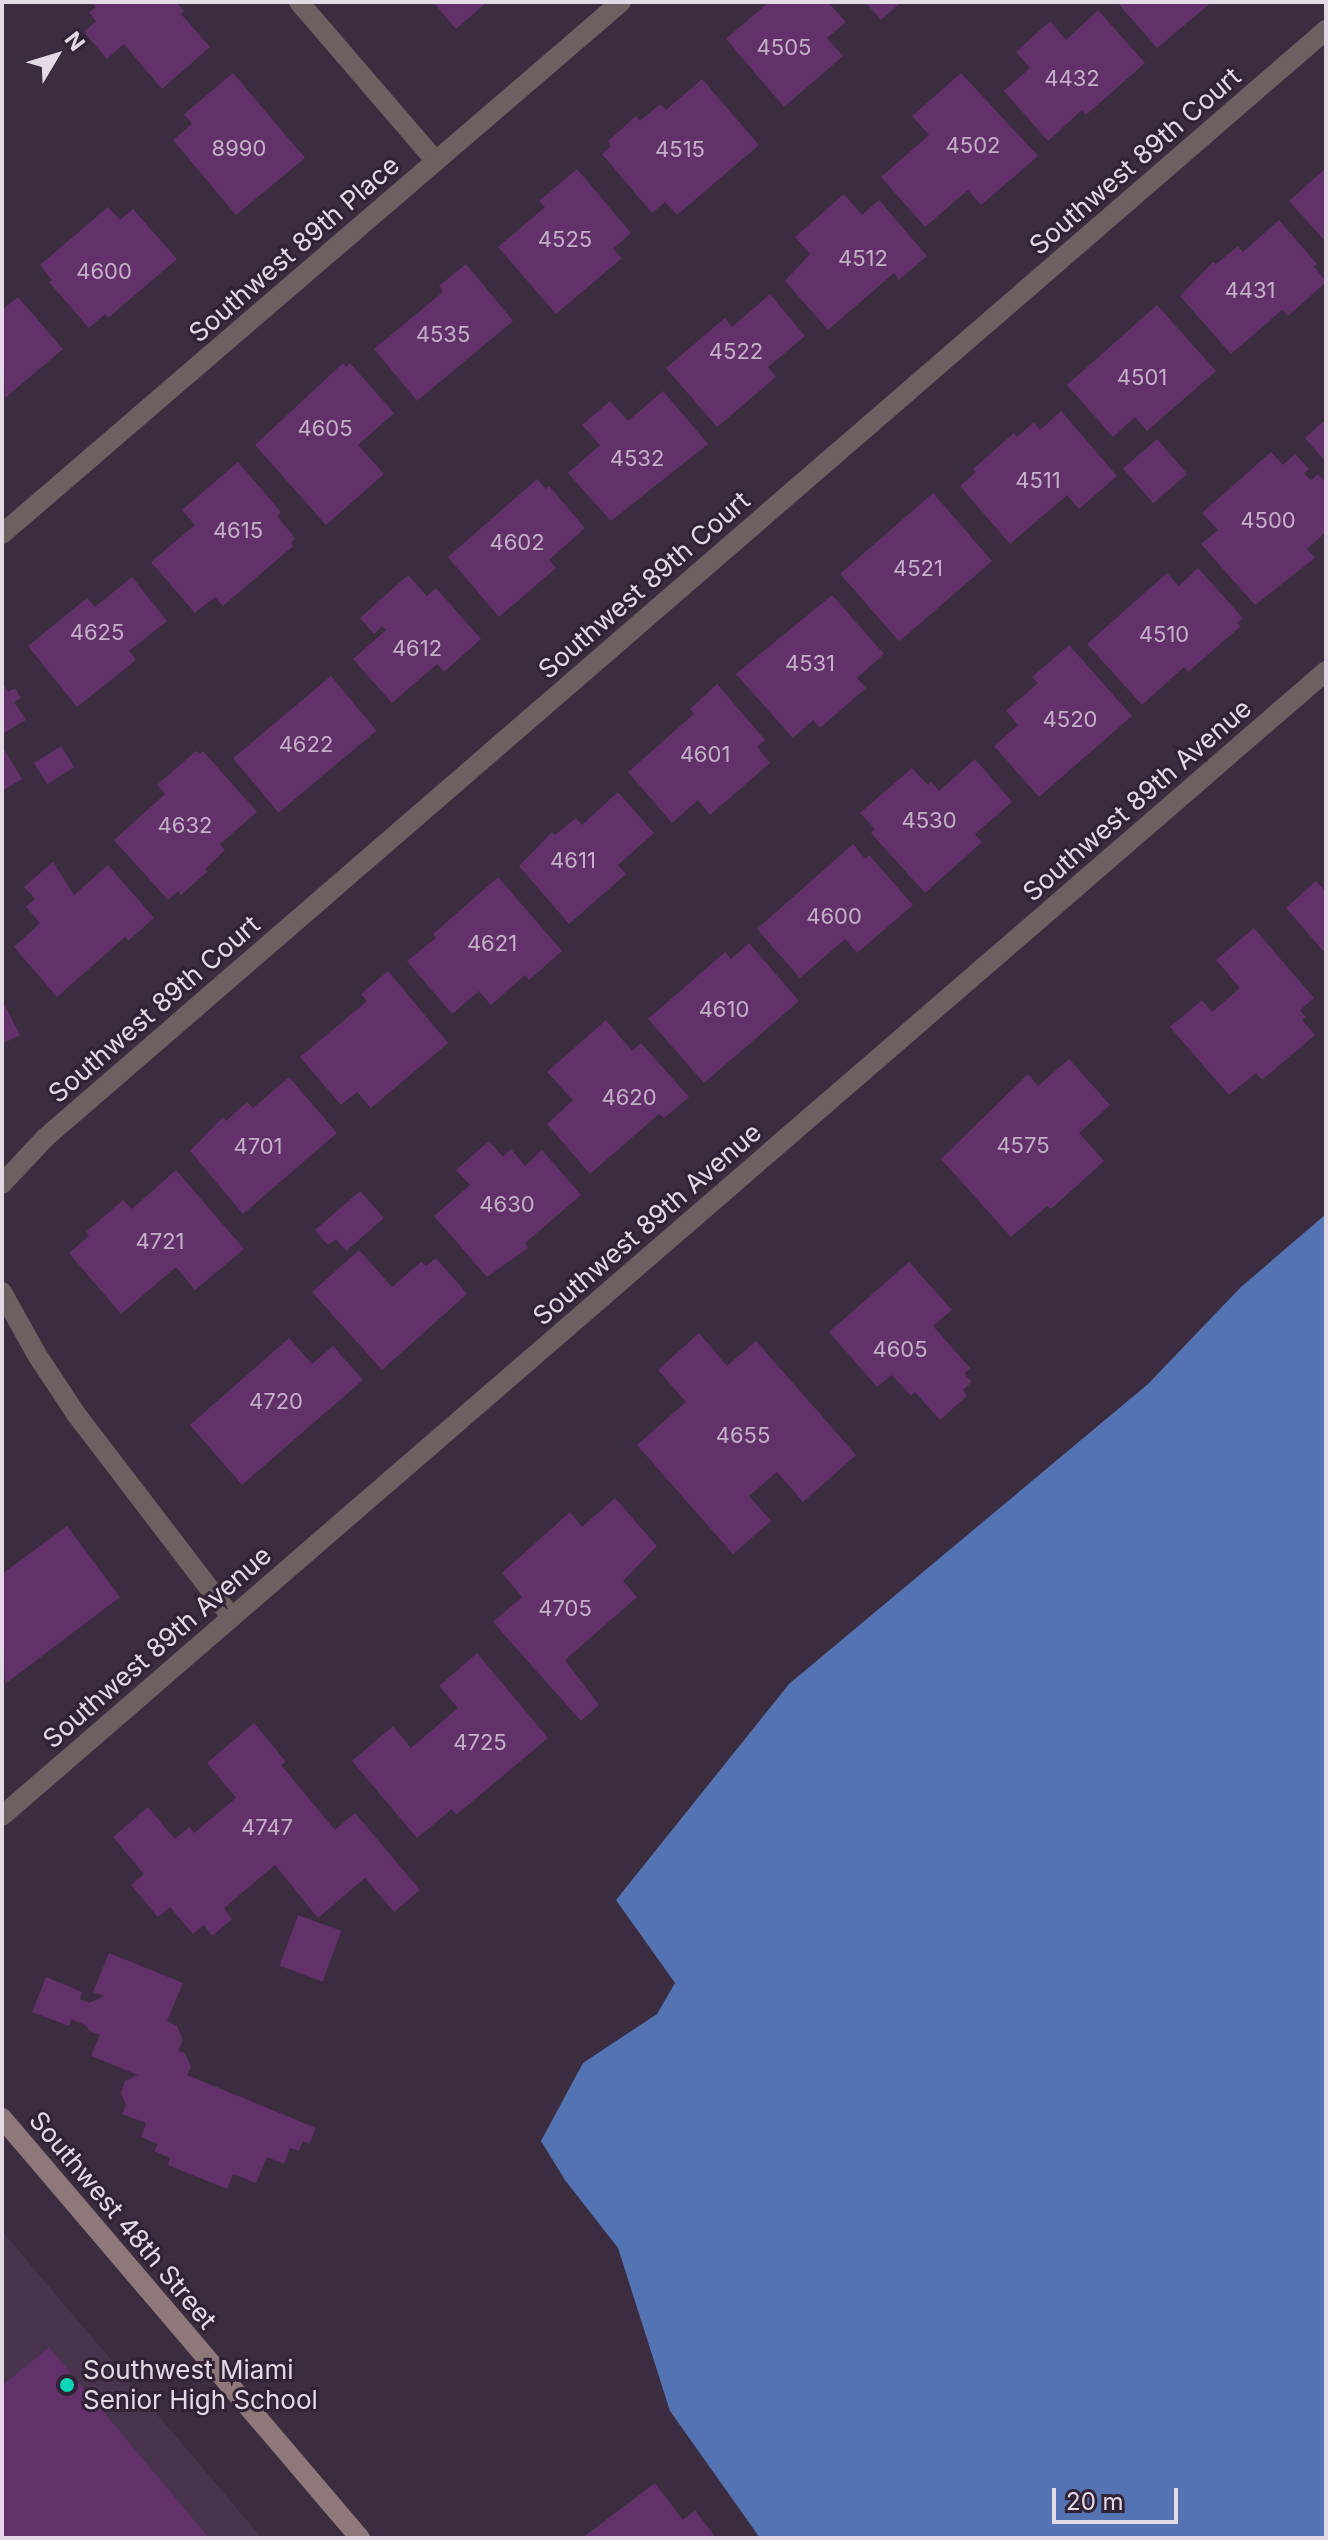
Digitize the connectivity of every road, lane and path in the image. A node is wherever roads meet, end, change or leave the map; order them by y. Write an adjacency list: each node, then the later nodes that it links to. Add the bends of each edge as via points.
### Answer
1 (299, 2): 4 (street)
2 (621, 2): 4 (street, Southwest 89th Place)
3 (1326, 30): 7 (street, Southwest 89th Court, via 45,1138)
4 (436, 161): 5 (street, Southwest 89th Place)
5 (2, 534)
6 (1326, 671): 9 (street, Southwest 89th Avenue)
7 (2, 1184)
8 (2, 1292): 9 (street, via 76,1414)
9 (231, 1617): 10 (street, Southwest 89th Avenue)
10 (2, 1816)
11 (2, 2118): 12 (street, Southwest 48th Street)
12 (360, 2538)

